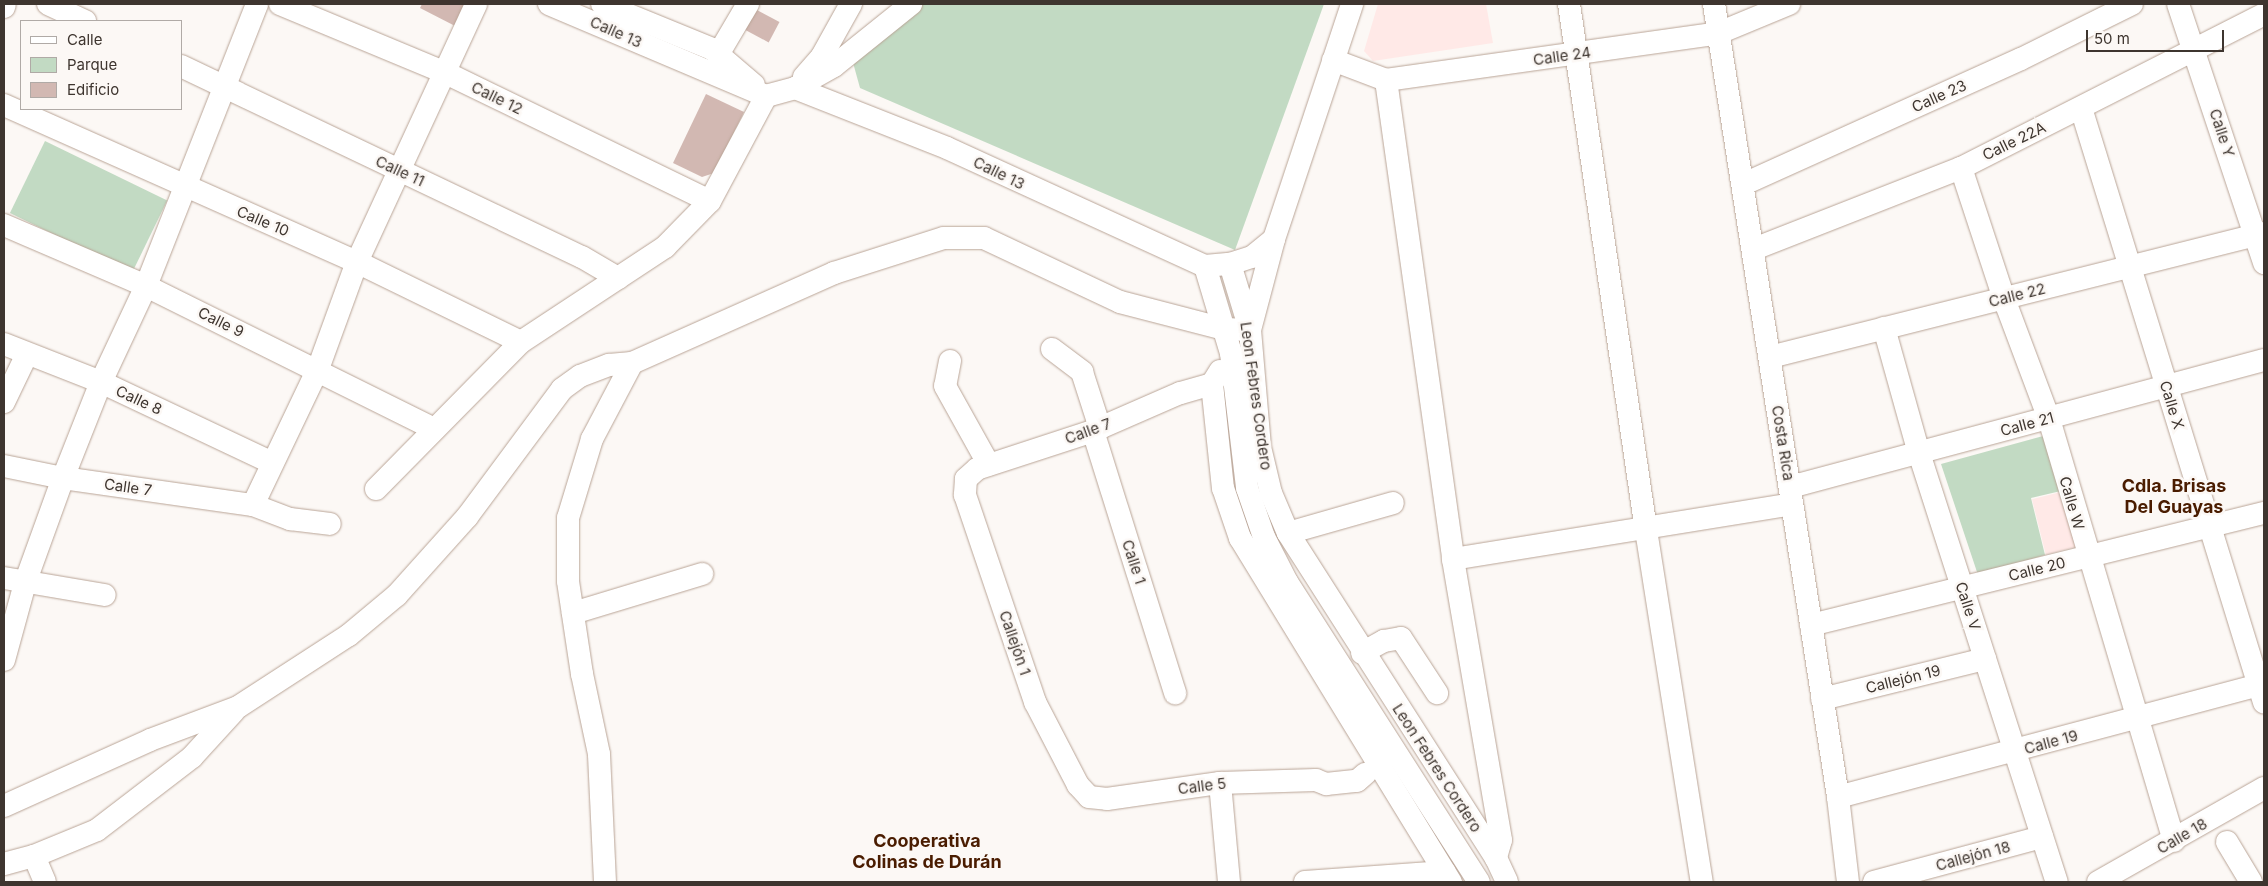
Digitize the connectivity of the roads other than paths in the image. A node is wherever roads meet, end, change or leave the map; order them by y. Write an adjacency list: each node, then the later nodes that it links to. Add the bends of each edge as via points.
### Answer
1 (5, 4): 15 (street)
2 (48, 4): 19 (street)
3 (257, 4): 28 (street)
4 (280, 4): 26 (street, Calle 12)
5 (476, 4): 26 (street)
6 (549, 4): 17 (street, Calle 13)
7 (748, 4): 22 (street)
8 (851, 4): 29 (street, via 822,56)
9 (1352, 4): 24 (street)
10 (1569, 4): 23 (street)
11 (1714, 4): 20 (street, Costa Rica)
12 (1789, 4): 20 (street, Calle 24)
13 (2132, 4): 35 (street, Calle 23, via 2021,59)
14 (2178, 4): 21 (street, Calle Y)
15 (4, 7)
16 (904, 7): 29 (street, via 834,66)
17 (603, 12): 22 (street, Calle 13); 30 (street, Calle 13)
18 (2264, 14): 21 (street, Calle 22A)
19 (83, 20)
20 (1719, 33): 23 (street, Calle 24); 35 (street, Costa Rica)
21 (2194, 48): 32 (street, Calle 22A); 39 (street, Calle Y)
22 (719, 54): 30 (street, Calle 13)
23 (1576, 54): 27 (street, Calle 24); 83 (street)
24 (1333, 60): 27 (street, Calle 24); 40 (street)
25 (182, 66): 28 (street, Calle 11)
26 (446, 72): 34 (street); 37 (street, Calle 12)
27 (1386, 80): 86 (street)
28 (226, 88): 34 (street, Calle 11); 36 (street)
29 (795, 88): 30 (street); 45 (street, Calle 13, via 947,148)
30 (766, 96): 37 (street)
31 (4, 105): 36 (street, Calle 10)
32 (2081, 108): 33 (street, Calle 22A); 46 (street, Calle X)
33 (1961, 168): 41 (street, Calle 22A); 49 (street, Calle W)
34 (400, 170): 42 (street); 47 (street, Calle 11, via 582,256)
35 (1744, 184): 41 (street, Costa Rica)
36 (185, 187): 42 (street, Calle 10); 48 (street)
37 (710, 201): 47 (street, via 665,247)
38 (4, 225): 48 (street, Calle 9)
39 (2260, 234): 43 (street, Calle Y); 46 (street, Calle 22)
40 (1274, 239): 44 (street, via 1252,258); 52 (street)
41 (1754, 248): 58 (street, Costa Rica)
42 (357, 262): 53 (street, Calle 10); 62 (street)
43 (2264, 263)
44 (1230, 264): 45 (street, Calle 13); 52 (street, Leon Febres Cordero)
45 (1205, 266): 51 (street, Leon Febres Cordero)
46 (2131, 268): 49 (street, Calle 22); 65 (street, Calle X)
47 (618, 278): 53 (street)
48 (146, 286): 62 (street, Calle 9); 63 (street)
49 (2004, 299): 50 (street, Calle 22); 67 (street, Calle W)
50 (1884, 328): 58 (street, Calle 22); 70 (street, Calle V)
51 (1224, 329): 52 (street); 56 (street, Leon Febres Cordero); 61 (street, via 1120,302 984,238 944,238 834,273)
52 (1250, 330): 84 (street, Leon Febres Cordero, via 1260,447 1272,493)
53 (521, 342): 68 (street)
54 (4, 344): 57 (street, Calle 8)
55 (1052, 349): 69 (street, Calle 1, via 1082,372)
56 (1231, 353): 64 (street); 104 (street, Leon Febres Cordero, via 1247,488 1264,538 1287,582)
57 (27, 354): 63 (street, Calle 8); 66 (street)
58 (1770, 357): 77 (street, Costa Rica)
59 (2264, 360): 65 (street, Calle 21)
60 (950, 361): 72 (street, via 945,386)
61 (632, 363): 91 (street, via 592,439 568,518 568,581); 100 (street, via 609,365 580,376 562,388 467,517 397,596 350,635)
62 (318, 369): 68 (street, Calle 9); 71 (street)
63 (102, 382): 71 (street, Calle 8); 74 (street)
64 (1212, 384): 69 (street, Calle 7, via 1180,393); 105 (street, via 1223,488 1240,538)
65 (2166, 386): 67 (street, Calle 21); 82 (street, Calle X)
66 (4, 402)
67 (2049, 419): 70 (street, Calle 21); 85 (street, Calle W)
68 (434, 429): 76 (street)
69 (1096, 429): 72 (street, Calle 7); 97 (street, Calle 1)
70 (1919, 453): 77 (street, Calle 21); 89 (street, Calle V)
71 (272, 463): 79 (street)
72 (989, 465): 75 (street, Calle 7, via 977,469)
73 (4, 466): 74 (street, Calle 7)
74 (62, 478): 79 (street, Calle 7); 88 (street)
75 (966, 479): 108 (street, Callejón 1, via 965,495 1035,702 1078,785)
76 (376, 488)
77 (1790, 496): 83 (street, Calle 21); 92 (street, Costa Rica)
78 (1393, 503): 84 (street)
79 (253, 504): 81 (street, Calle 7, via 290,520)
80 (2264, 513): 82 (street, Calle 20)
81 (330, 524)
82 (2210, 526): 85 (street, Calle 20); 96 (street, Calle X)
83 (1646, 530): 86 (street, Calle 21); 124 (street)
84 (1288, 533): 93 (street, Leon Febres Cordero)
85 (2088, 557): 89 (street, Calle 20); 101 (street, Calle W)
86 (1453, 559): 115 (street, via 1501,840)
87 (702, 574): 91 (street)
88 (14, 580): 90 (street); 95 (street)
89 (1962, 587): 92 (street, Calle 20); 94 (street, Calle V)
90 (105, 595)
91 (573, 614): 119 (street, via 599,754)
92 (1811, 625): 99 (street, Costa Rica)
93 (1362, 653): 98 (street, via 1384,641 1401,638); 103 (street, Leon Febres Cordero)
94 (1985, 659): 99 (street, Callejón 19); 102 (street, Calle V)
95 (4, 660)
96 (2263, 690): 101 (street, Calle 19)
97 (1175, 693)
98 (1436, 693)
99 (1822, 699): 109 (street, Costa Rica)
100 (238, 707): 110 (street, via 150,740); 114 (street, via 192,757 97,830)
101 (2135, 719): 102 (street, Calle 19); 112 (street, Calle W)
102 (2015, 752): 109 (street, Calle 19); 111 (street, Calle V)
103 (1429, 756): 104 (street, Calle 5); 115 (street, Leon Febres Cordero)
104 (1407, 770): 105 (street, Calle 5); 122 (street, Leon Febres Cordero)
105 (1374, 773): 106 (street, Calle 5, via 1357,781 1326,784 1316,780); 117 (street)
106 (1220, 783): 108 (street, Calle 5, via 1106,799); 120 (street)
107 (2264, 788): 112 (street, Calle 18)
108 (1089, 797)
109 (1838, 797): 125 (street, Costa Rica)
110 (4, 806)
111 (2042, 837): 126 (street, Callejón 18); 127 (street, Calle V)
112 (2174, 841): 128 (street, Calle 18)
113 (2227, 842): 129 (street)
114 (34, 856): 116 (street); 118 (street)
115 (1496, 858): 123 (street, Leon Febres Cordero)
116 (4, 864)
117 (1448, 877): 121 (street)
118 (45, 882)
119 (605, 882)
120 (1229, 882)
121 (1305, 882)
122 (1479, 882)
123 (1507, 882)
124 (1702, 882)
125 (1848, 882)
126 (1874, 882)
127 (2057, 882)
128 (2098, 882)
129 (2251, 882)

